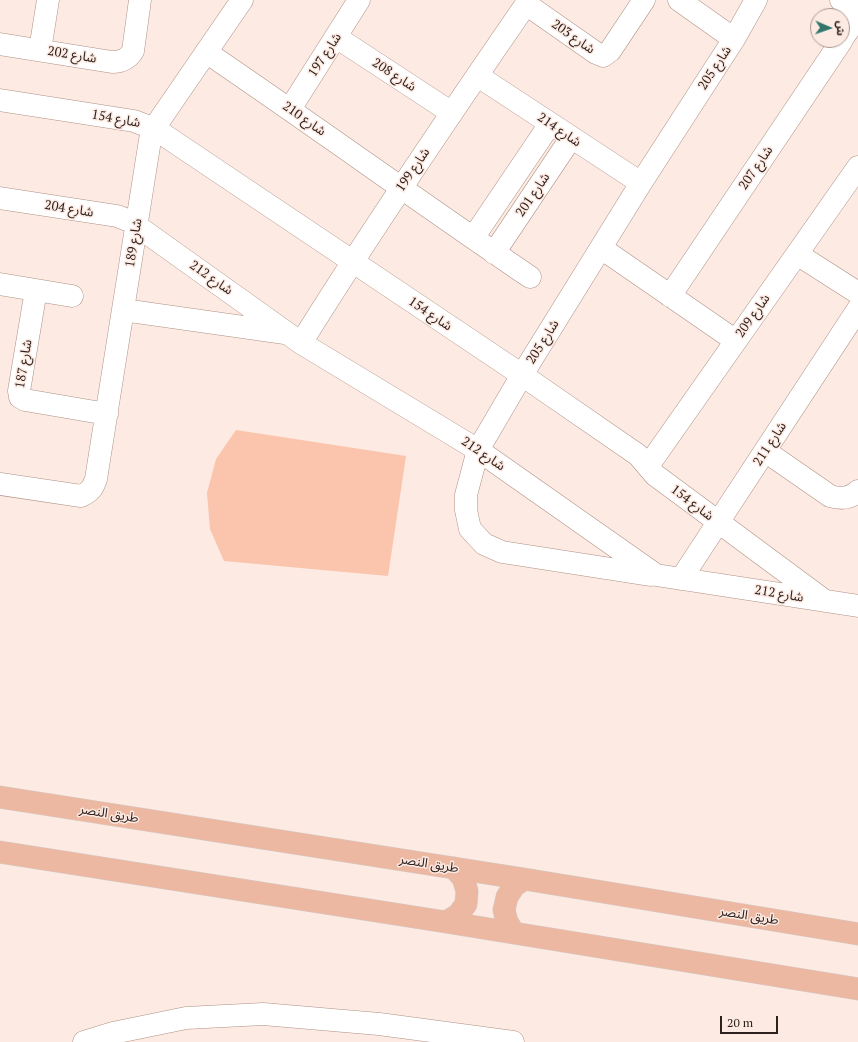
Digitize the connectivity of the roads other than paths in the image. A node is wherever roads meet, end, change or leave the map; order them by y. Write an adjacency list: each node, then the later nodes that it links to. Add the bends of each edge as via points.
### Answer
1 (48, 0): 17 (street)
2 (140, 0): 17 (street, شارع 202, via 135,45 130,57 118,62)
3 (242, 0): 18 (street, شارع 189)
4 (359, 0): 13 (street, شارع 197)
5 (644, 0): 9 (street, شارع 203, via 610,50 603,56)
6 (679, 0): 14 (street)
7 (756, 0): 14 (street, شارع 205)
8 (841, 0): 10 (street)
9 (528, 2): 19 (street, شارع 199)
10 (858, 12)
11 (858, 16): 12 (street, شارع 207)
12 (850, 28)
13 (336, 37): 21 (street, شارع 197); 22 (street, شارع 208)
14 (734, 39): 27 (street, شارع 205)
15 (0, 44): 17 (street, شارع 202)
16 (837, 48): 41 (street, شارع 207)
17 (40, 50)
18 (206, 52): 21 (street, شارع 210); 24 (street, شارع 189)
19 (478, 76): 22 (street, شارع 199); 23 (street, شارع 214)
20 (0, 100): 24 (street, شارع 154, via 134,121)
21 (290, 109): 28 (street, شارع 210)
22 (452, 114): 28 (street, شارع 199)
23 (550, 124): 25 (street, شارع 214); 31 (street, شارع 201)
24 (155, 128): 30 (street, شارع 189, via 150,140); 35 (street, شارع 154)
25 (571, 138): 27 (street, شارع 214); 33 (street, شارع 201)
26 (858, 167): 34 (street, شارع 209)
27 (641, 183): 32 (street, شارع 205)
28 (401, 188): 31 (street); 35 (street, شارع 199)
29 (0, 198): 30 (street, شارع 204, via 117,216)
30 (136, 225): 43 (street, شارع 189); 44 (street, شارع 212)
31 (473, 238): 33 (street)
32 (601, 248): 41 (street); 46 (street, شارع 205)
33 (494, 253): 36 (street)
34 (797, 254): 39 (street); 45 (street, شارع 209)
35 (352, 262): 44 (street, شارع 199); 46 (street, شارع 154)
36 (530, 277)
37 (0, 284): 38 (street)
38 (36, 290): 40 (street); 47 (street, شارع 187, via 20,397)
39 (858, 293)
40 (72, 296)
41 (670, 296): 45 (street)
42 (858, 309): 49 (street, شارع 211)
43 (123, 310): 44 (street); 47 (street, شارع 189)
44 (294, 338): 48 (street, شارع 212)
45 (736, 341): 50 (street, شارع 209)
46 (522, 375): 48 (street, شارع 205); 50 (street, شارع 154, via 638,455)
47 (106, 414): 51 (street, شارع 189, via 96,479 94,487 88,493 73,496)
48 (478, 450): 54 (street, شارع 212); 54 (street, شارع 205, via 466,495 466,510 470,529 484,544 502,552)
49 (765, 451): 52 (street, via 830,496 844,498); 53 (street, شارع 211)
50 (648, 466): 53 (street, شارع 154, via 655,475)
51 (0, 484)
52 (858, 491)
53 (719, 522): 55 (street, شارع 211); 56 (street, شارع 154)
54 (656, 575): 55 (street, شارع 212)
55 (681, 579): 56 (street, شارع 212)
56 (826, 601): 57 (street, شارع 212)
57 (858, 606)
58 (0, 797): 60 (highway, طريق النصر)
59 (0, 852): 62 (highway)
60 (454, 868): 61 (highway, طريق النصر); 62 (highway, via 463,878 467,891 466,904 458,916)
61 (524, 879): 63 (highway, via 514,886 506,897 504,910 507,922); 64 (highway, طريق النصر)
62 (446, 922): 63 (highway)
63 (514, 933): 65 (highway)
64 (858, 934)
65 (858, 989)
66 (84, 1042): 67 (street, via 113,1033 186,1018 263,1014 379,1024)
67 (512, 1042)

